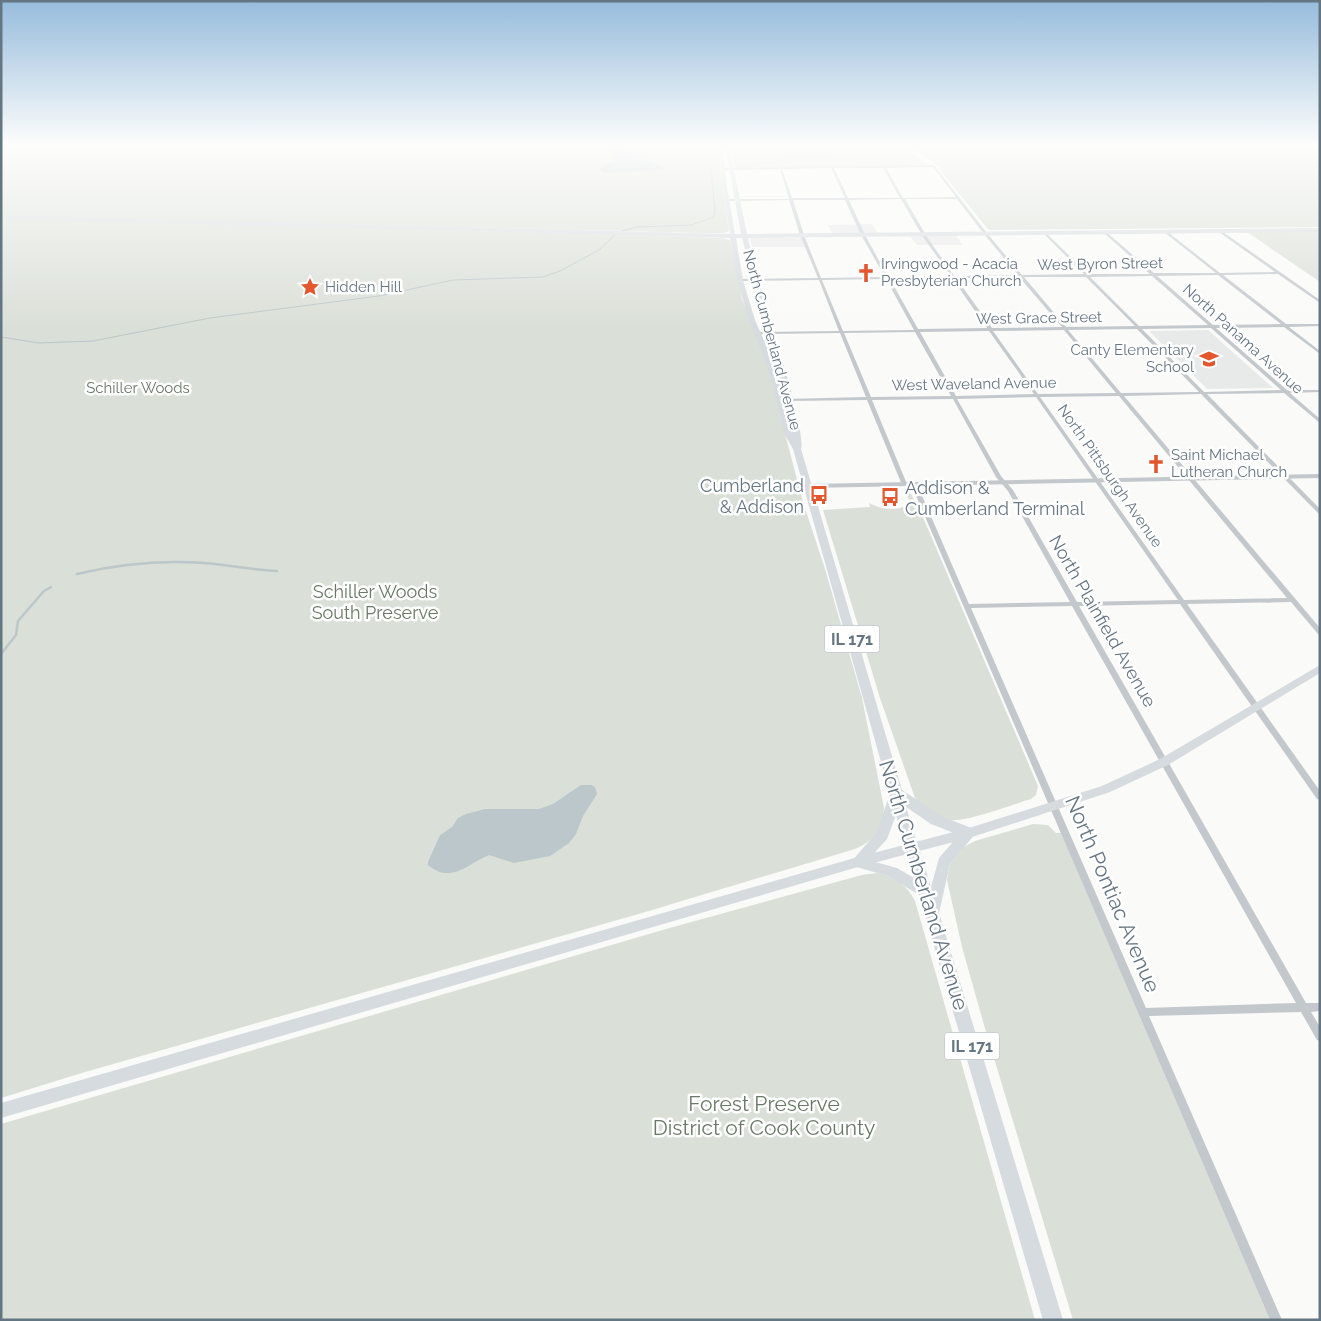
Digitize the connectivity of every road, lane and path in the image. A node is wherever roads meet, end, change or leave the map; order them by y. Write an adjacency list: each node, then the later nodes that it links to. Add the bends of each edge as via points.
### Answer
1 (728, 206): 17 (main road, North Cumberland Avenue / IL 171)
2 (738, 206): 18 (main road, North Cumberland Avenue / IL 171)
3 (793, 206): 15 (street)
4 (850, 206): 16 (street, North Plainfield Avenue)
5 (907, 206): 14 (street, North Pittsburgh Avenue)
6 (963, 206): 12 (street)
7 (1, 217): 17 (main road)
8 (1320, 230): 9 (main road)
9 (1220, 231): 11 (main road); 19 (street)
10 (1106, 232): 11 (main road); 13 (main road); 21 (street, North Panama Avenue)
11 (1165, 232): 20 (street)
12 (984, 233): 13 (main road); 14 (main road); 22 (street)
13 (1045, 233): 23 (street)
14 (924, 234): 16 (main road); 24 (street, North Pittsburgh Avenue)
15 (802, 235): 16 (main road); 18 (main road); 26 (street)
16 (863, 235): 25 (street, North Plainfield Avenue)
17 (733, 236): 18 (main road); 27 (main road, North Cumberland Avenue / IL 171)
18 (745, 236): 28 (main road, North Cumberland Avenue / IL 171)
19 (1280, 273): 20 (street, West Byron Street); 29 (street)
20 (1219, 274): 21 (street, West Byron Street); 31 (street)
21 (1154, 275): 23 (street, West Byron Street); 32 (street, North Panama Avenue)
22 (1021, 276): 23 (street, West Byron Street); 24 (street, West Byron Street); 34 (street)
23 (1087, 276): 33 (street)
24 (954, 277): 25 (street, West Byron Street); 35 (street, North Pittsburgh Avenue)
25 (888, 278): 26 (street, West Byron Street); 36 (street, North Plainfield Avenue)
26 (820, 279): 28 (street, West Byron Street); 37 (street)
27 (740, 280): 28 (street, West Byron Street); 38 (main road, North Cumberland Avenue / IL 171)
28 (755, 280): 39 (main road, North Cumberland Avenue / IL 171)
29 (1320, 302)
30 (1320, 325): 31 (street, West Grace Street)
31 (1285, 326): 32 (street, West Grace Street); 40 (street)
32 (1212, 327): 33 (street, West Grace Street); 42 (street, North Panama Avenue)
33 (1138, 328): 34 (street, West Grace Street); 43 (street)
34 (1065, 329): 35 (street, West Grace Street); 44 (street)
35 (991, 330): 36 (street, West Grace Street); 45 (street, North Pittsburgh Avenue)
36 (917, 331): 37 (street, West Grace Street); 46 (street, North Plainfield Avenue)
37 (842, 332): 39 (street, West Grace Street); 47 (street)
38 (759, 333): 39 (street, West Grace Street); 48 (main road, North Cumberland Avenue / IL 171)
39 (772, 333): 49 (main road, North Cumberland Avenue / IL 171)
40 (1320, 353)
41 (1320, 391): 42 (street, West Waveland Avenue)
42 (1286, 392): 43 (street, West Waveland Avenue); 50 (street, North Panama Avenue)
43 (1203, 393): 44 (street, West Waveland Avenue); 53 (street)
44 (1120, 394): 45 (street, West Waveland Avenue); 54 (street)
45 (1037, 396): 46 (street, West Waveland Avenue); 55 (street, North Pittsburgh Avenue)
46 (954, 397): 47 (street, West Waveland Avenue); 56 (street, North Plainfield Avenue)
47 (869, 399): 49 (street, West Waveland Avenue); 57 (street)
48 (779, 400): 49 (street, West Waveland Avenue); 51 (main road, North Cumberland Avenue / IL 171, via 789,435)
49 (789, 400): 51 (main road, North Cumberland Avenue / IL 171, via 798,437)
50 (1320, 422)
51 (797, 449): 59 (main road, North Cumberland Avenue / IL 171)
52 (1320, 476): 53 (street)
53 (1285, 477): 54 (street); 60 (street)
54 (1191, 479): 55 (street); 61 (street)
55 (1097, 480): 56 (street); 62 (street, North Pittsburgh Avenue)
56 (1003, 482): 58 (street); 63 (street, North Plainfield Avenue)
57 (904, 484): 58 (street); 59 (street)
58 (914, 484): 64 (street, North Pontiac Avenue)
59 (807, 486): 69 (main road, North Cumberland Avenue / IL 171)
60 (1320, 512)
61 (1292, 600): 62 (street); 65 (street)
62 (1182, 602): 63 (street); 67 (street, North Pittsburgh Avenue)
63 (1074, 604): 64 (street); 68 (street, North Plainfield Avenue)
64 (967, 606): 71 (street, North Pontiac Avenue)
65 (1320, 633)
66 (1320, 668): 67 (main road)
67 (1256, 706): 68 (main road); 70 (street, North Pittsburgh Avenue)
68 (1164, 762): 71 (main road, via 1106,789); 78 (street, North Plainfield Avenue)
69 (896, 793): 72 (main road, via 936,820); 73 (main road, North Cumberland Avenue / IL 171); 74 (main road, via 882,835)
70 (1320, 797)
71 (1054, 806): 72 (main road); 79 (street, North Pontiac Avenue)
72 (969, 833): 73 (main road); 76 (main road, via 944,862)
73 (912, 848): 74 (main road); 75 (main road, North Cumberland Avenue / IL 171)
74 (858, 862): 75 (main road, via 892,872); 81 (main road)
75 (926, 892): 76 (main road, North Cumberland Avenue / IL 171)
76 (932, 912): 82 (main road, North Cumberland Avenue / IL 171)
77 (1320, 1007): 78 (street)
78 (1303, 1008): 79 (street); 80 (street, North Plainfield Avenue)
79 (1143, 1012): 83 (street, North Pontiac Avenue)
80 (1320, 1037)
81 (1, 1111)
82 (1053, 1320)
83 (1276, 1320)

